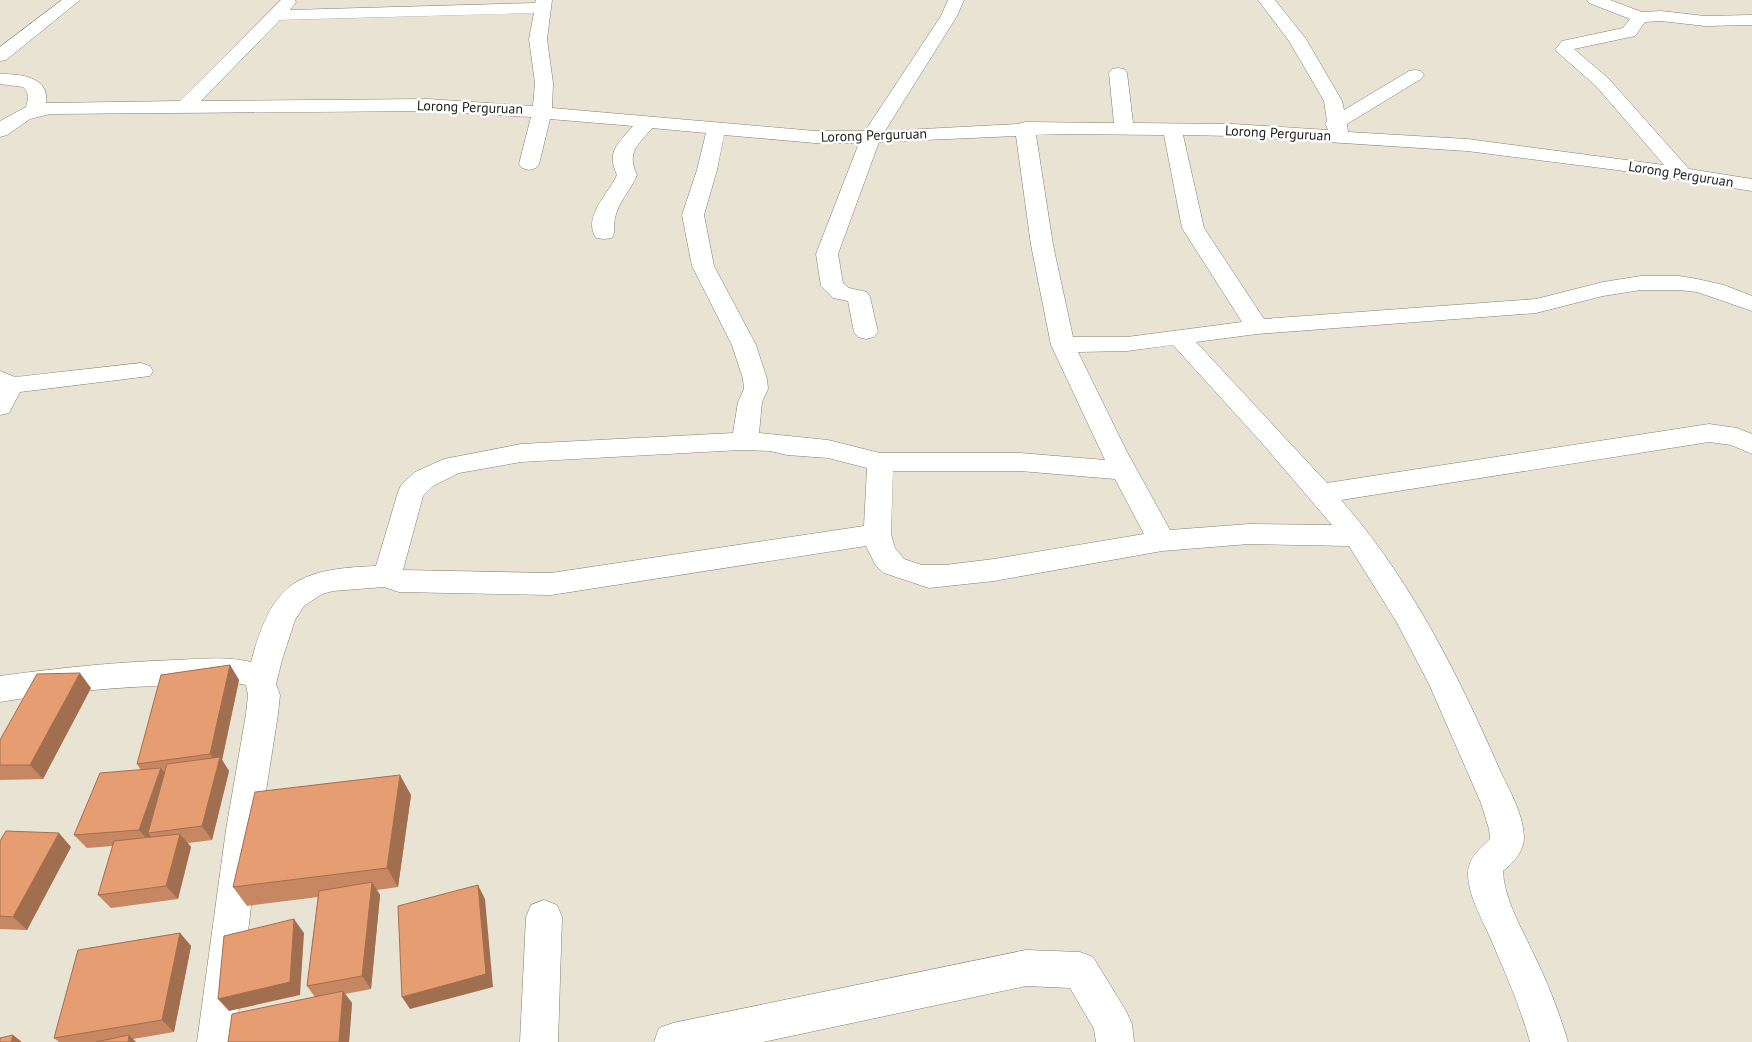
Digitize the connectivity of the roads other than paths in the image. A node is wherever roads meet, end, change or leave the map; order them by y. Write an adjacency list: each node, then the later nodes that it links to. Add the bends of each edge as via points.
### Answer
1 (72, 0): 10 (street)
2 (290, 0): 7 (street)
3 (956, 0): 24 (street, via 950,16)
4 (1266, 0): 22 (street, via 1315,67 1333,101)
5 (1594, 0): 8 (street)
6 (544, 4): 7 (street); 16 (street, via 538,39 544,82)
7 (277, 15): 14 (street)
8 (1640, 18): 9 (street); 26 (street, via 1629,32 1568,45 1564,50 1602,82)
9 (1752, 20)
10 (0, 56)
11 (1118, 73): 19 (street)
12 (1415, 74): 22 (street)
13 (0, 79): 15 (street, via 22,80 33,86 37,91)
14 (184, 108): 15 (street, Lorong Perguruan, via 66,107); 16 (street, Lorong Perguruan, via 428,105)
15 (35, 110): 23 (street, Lorong Perguruan, via 18,116)
16 (542, 111): 17 (street, Lorong Perguruan); 25 (street)
17 (648, 121): 21 (street, Lorong Perguruan); 28 (street, via 624,150 621,162 627,175 604,214)
18 (1025, 128): 19 (street, Lorong Perguruan); 24 (street, Lorong Perguruan); 33 (street, via 1042,245)
19 (1124, 128): 20 (street, Lorong Perguruan)
20 (1172, 128): 22 (street, Lorong Perguruan); 30 (street, via 1193,228)
21 (716, 129): 24 (street, Lorong Perguruan); 37 (street, via 693,215 703,266 744,345 755,379 756,389 750,402 746,433)
22 (1337, 129): 26 (street, Lorong Perguruan)
23 (0, 131)
24 (871, 137): 31 (street, via 827,254 832,286 840,293 859,297)
25 (529, 164)
26 (1682, 174): 27 (street, Lorong Perguruan)
27 (1752, 185)
28 (604, 232)
29 (1752, 304): 30 (street, via 1703,286 1659,281 1612,287 1542,305)
30 (1257, 328): 32 (street)
31 (866, 332)
32 (1180, 339): 33 (street); 41 (street)
33 (1063, 345): 40 (street)
34 (141, 371): 35 (street)
35 (6, 382): 36 (street)
36 (0, 407)
37 (741, 441): 39 (street, via 828,449); 45 (street, via 521,453 452,465 424,479 411,492)
38 (1752, 445): 41 (street, via 1737,437 1709,433)
39 (880, 462): 40 (street, via 1020,462); 42 (street)
40 (1125, 471): 44 (street)
41 (1320, 494): 43 (street)
42 (876, 534): 44 (street, via 886,559 894,566 929,577 994,570); 45 (street, via 550,584 418,582 399,581)
43 (1357, 536): 44 (street, via 1249,534); 53 (street, via 1420,637 1500,806 1508,839 1505,848 1486,865 1485,874)
44 (1162, 541)
45 (389, 576): 46 (street, via 326,583 303,591 287,607 276,631)
46 (261, 684): 47 (street, via 258,677 250,673 228,671 122,674); 49 (street, via 264,695 261,723 242,830)
47 (0, 689)
48 (544, 917): 50 (street)
49 (216, 1042)
50 (539, 1042)
51 (673, 1042): 52 (street, via 1026,968 1080,970 1113,1024)
52 (1115, 1042)
53 (1549, 1042)

